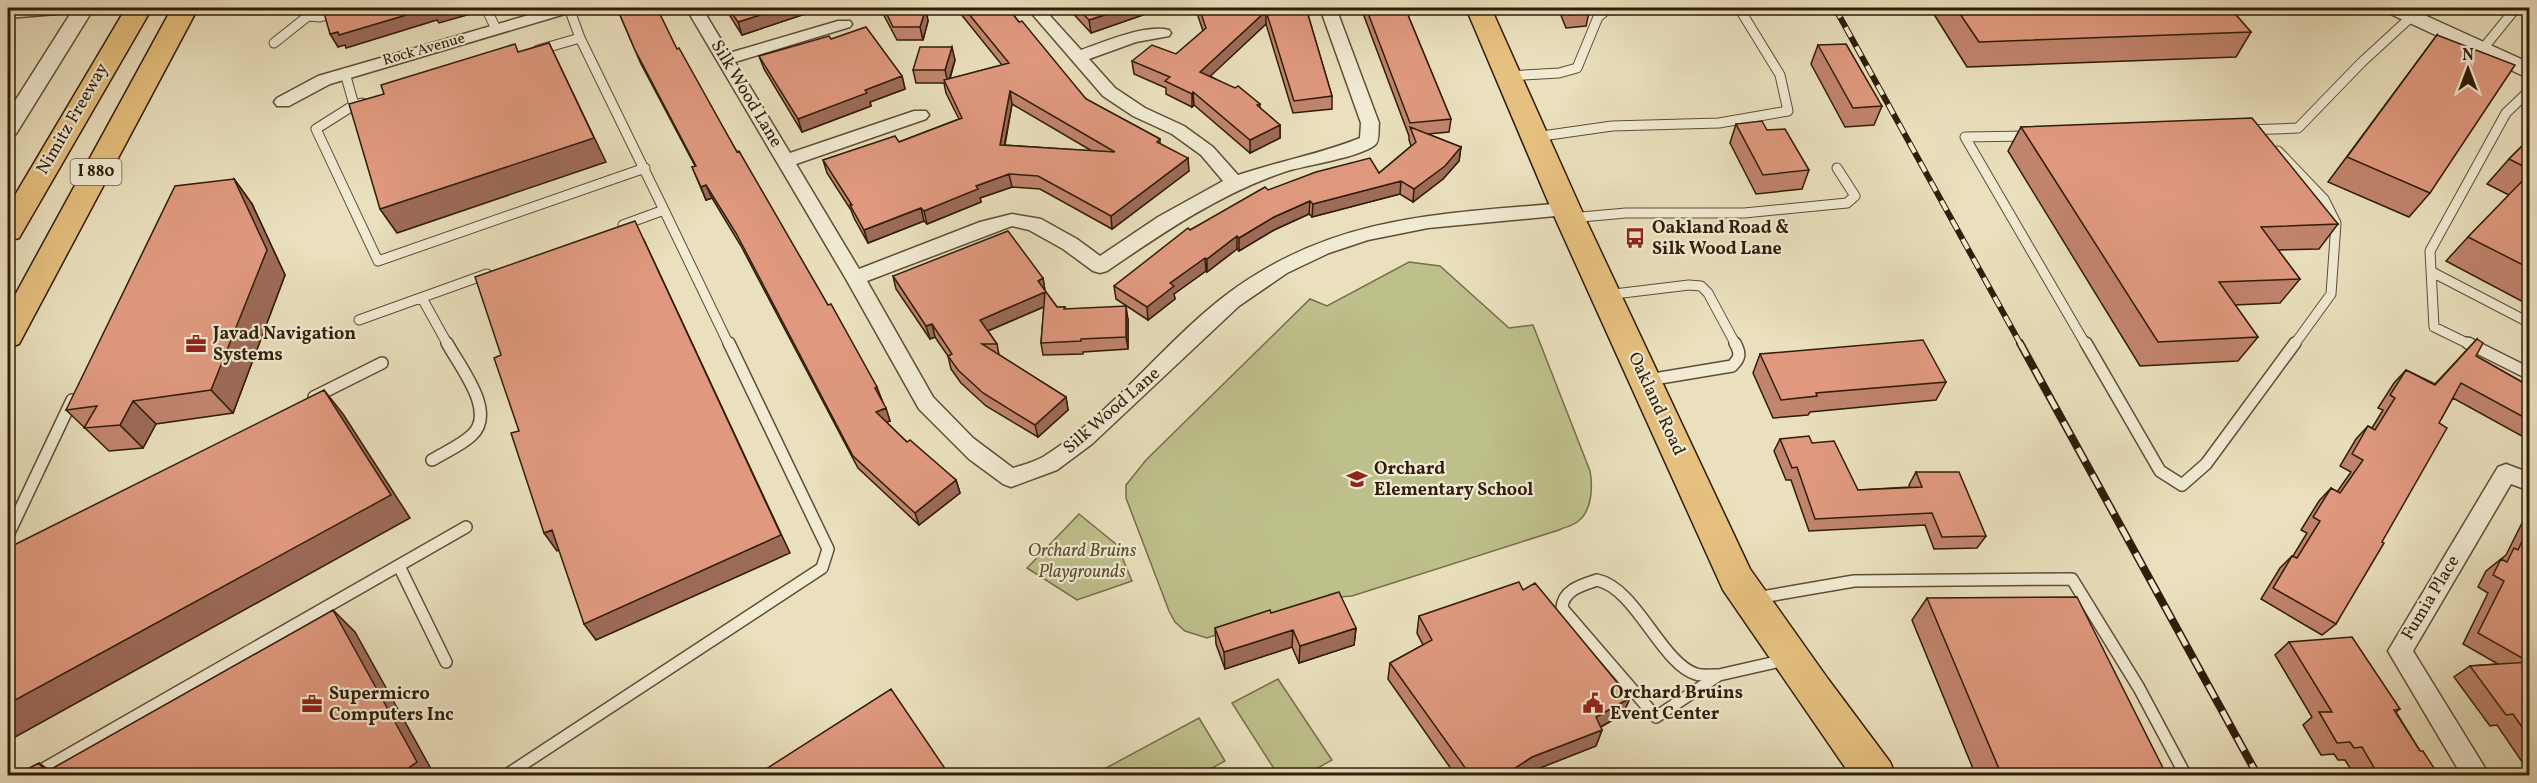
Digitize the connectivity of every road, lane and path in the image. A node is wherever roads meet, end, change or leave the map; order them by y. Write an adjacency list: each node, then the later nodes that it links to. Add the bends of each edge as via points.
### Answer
1 (69, 8): 17 (street)
2 (84, 8): 35 (street)
3 (139, 8): 47 (main road, Nimitz Freeway / I 880)
4 (185, 8): 55 (main road, I 880)
5 (354, 8): 15 (lane, via 320,17)
6 (486, 8): 19 (lane)
7 (569, 8): 19 (street, Rock Avenue); 21 (lane)
8 (694, 8): 26 (street, Silk Wood Lane)
9 (1035, 8): 25 (street)
10 (1329, 8): 43 (street, via 1370,123 1370,141)
11 (1478, 8): 29 (main road, Oakland Road)
12 (1610, 8): 29 (lane, via 1598,17 1577,68)
13 (1739, 8): 38 (lane, via 1780,75 1788,111 1719,123 1612,126)
14 (2517, 8): 23 (lane)
15 (308, 11): 22 (lane)
16 (2402, 12): 23 (street); 39 (lane, via 2362,62 2298,128)
17 (8, 13)
18 (844, 24): 26 (street)
19 (496, 29): 28 (street, Rock Avenue)
20 (1163, 33): 25 (street)
21 (580, 38): 24 (lane); 41 (lane)
22 (274, 43)
23 (2481, 51): 27 (street)
24 (524, 55)
25 (1079, 57): 43 (street, via 1109,92 1139,112 1178,130 1207,151)
26 (726, 59): 40 (street, Silk Wood Lane)
27 (2529, 72)
28 (345, 74): 32 (street, Rock Avenue, via 324,80); 33 (lane)
29 (1508, 76): 38 (main road, Oakland Road)
30 (2529, 90): 49 (lane, via 2506,114 2430,251)
31 (376, 99): 33 (lane)
32 (283, 102)
33 (354, 105): 41 (lane, via 316,129 378,261)
34 (920, 115): 40 (street)
35 (8, 129)
36 (2233, 130): 39 (lane)
37 (2042, 135): 39 (lane, via 1965,137 2160,471 2181,486 2206,464 2331,294 2336,223 2324,199)
38 (1534, 137): 45 (main road, Oakland Road)
39 (2265, 137)
40 (786, 162): 50 (street, Silk Wood Lane)
41 (645, 168): 44 (lane)
42 (1837, 168): 45 (lane, via 1855,196 1847,203 1744,213)
43 (1235, 183): 50 (street, via 1165,222 1100,266 1034,224 1012,220)
44 (664, 210): 46 (lane); 71 (lane, via 828,549 822,568)
45 (1568, 214): 50 (street, Silk Wood Lane, via 1428,222 1365,234 1322,248 1280,268 1232,301 1084,438 1049,464 1011,477 988,463 926,403); 51 (main road, Oakland Road)
46 (609, 230)
47 (8, 231)
48 (499, 270): 52 (lane)
49 (2432, 272): 54 (lane); 57 (lane, via 2434,327)
50 (855, 278)
51 (1606, 295): 58 (main road, Oakland Road); 58 (lane, via 1701,286 1740,352 1732,366)
52 (422, 298): 53 (lane); 61 (lane, via 481,404 482,419 473,435)
53 (359, 320)
54 (2529, 323)
55 (8, 336)
56 (382, 363): 60 (lane)
57 (2529, 374)
58 (1645, 380): 66 (main road, Oakland Road, via 1736,579)
59 (80, 385): 64 (lane)
60 (307, 401)
61 (432, 460)
62 (2529, 482): 74 (street, Fumia Place, via 2506,472 2400,651)
63 (466, 527): 65 (lane)
64 (8, 535)
65 (399, 566): 68 (lane); 70 (lane)
66 (1750, 599): 67 (main road, Oakland Road); 73 (lane, via 1854,581 2072,579 2139,688)
67 (1791, 659): 69 (lane); 72 (main road, Oakland Road)
68 (446, 662)
69 (1719, 675): 69 (lane, via 1696,674 1681,665 1607,582 1587,583 1565,595 1562,602 1568,615 1656,717)
70 (31, 776)
71 (506, 776)
72 (1876, 776)
73 (2186, 776)
74 (2477, 776)

